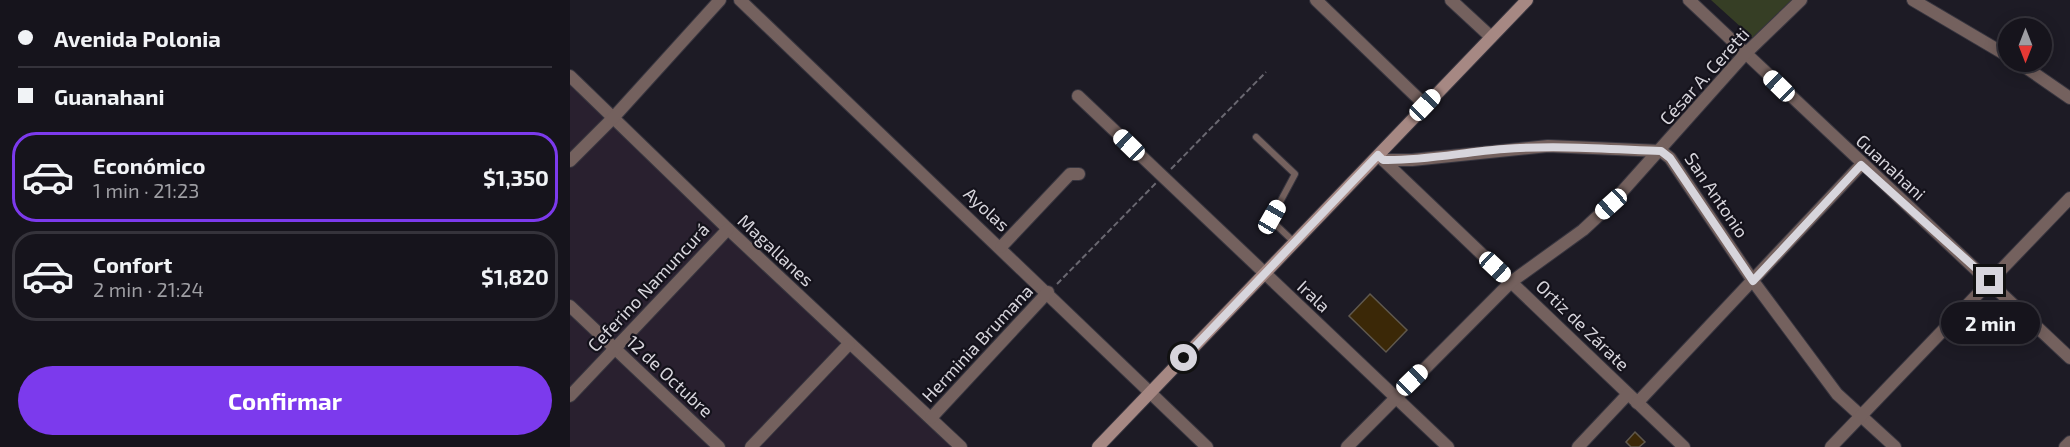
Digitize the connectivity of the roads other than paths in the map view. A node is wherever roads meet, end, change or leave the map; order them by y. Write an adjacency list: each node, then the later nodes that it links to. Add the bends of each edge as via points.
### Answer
1 (720, 0): 17 (street)
2 (740, 0): 27 (street, Ayolas)
3 (1316, 0): 16 (street)
4 (1451, 0): 9 (street)
5 (1527, 0): 9 (main road)
6 (1689, 0): 11 (street, Guanahani)
7 (1801, 0): 11 (street, César A. Ceretti)
8 (1913, 0): 10 (street)
9 (1491, 38): 16 (main road)
10 (1998, 50)
11 (1745, 54): 19 (street, César A. Ceretti); 22 (street, Guanahani)
12 (2032, 72): 15 (street)
13 (570, 76): 17 (street, Magallanes)
14 (1078, 96): 28 (street, Irala)
15 (2070, 98)
16 (1425, 105): 20 (main road)
17 (613, 118): 21 (street); 25 (street, Magallanes)
18 (1257, 137): 26 (lane, via 1295,174 1272,217)
19 (1661, 151): 20 (street, San Antonio, via 1548,146 1412,160); 29 (street, San Antonio, via 1670,158); 31 (street, César A. Ceretti, via 1583,230)
20 (1381, 157): 26 (main road); 31 (street, Ortiz de Zárate)
21 (570, 161)
22 (1861, 165): 29 (street); 30 (street, Guanahani)
23 (1079, 174): 27 (street, via 1070,174)
24 (2070, 198): 30 (street)
25 (728, 229): 34 (street, Magallanes); 35 (street, Ceferino Namuncurá)
26 (1295, 242): 28 (main road)
27 (1000, 247): 32 (street, Ayolas)
28 (1264, 274): 37 (main road); 39 (street, Irala)
29 (1753, 281): 40 (street); 41 (street, San Antonio, via 1838,394)
30 (1990, 281): 36 (street, Guanahani); 41 (street)
31 (1511, 282): 39 (street, César A. Ceretti); 40 (street, Ortiz de Zárate)
32 (1048, 292): 37 (street, Ayolas); 42 (street, Herminia Brumana)
33 (570, 306): 35 (street, 12 de Octubre)
34 (849, 344): 42 (street, Magallanes); 45 (street)
35 (614, 349): 38 (street, Ceferino Namuncurá); 44 (street, 12 de Octubre)
36 (2070, 358)
37 (1151, 392): 47 (main road); 48 (street, Ayolas)
38 (570, 396)
39 (1395, 397): 49 (street, César A. Ceretti); 50 (street, Irala)
40 (1633, 398): 51 (street); 52 (street, Ortiz de Zárate)
41 (1860, 417): 53 (street); 54 (street, San Antonio)
42 (931, 418): 46 (street, Magallanes)
43 (2070, 442): 55 (street)
44 (719, 447)
45 (751, 447)
46 (961, 447)
47 (1098, 447)
48 (1208, 447)
49 (1347, 447)
50 (1448, 447)
51 (1578, 447)
52 (1684, 447)
53 (1831, 447)
54 (1895, 447)
55 (2065, 447)

